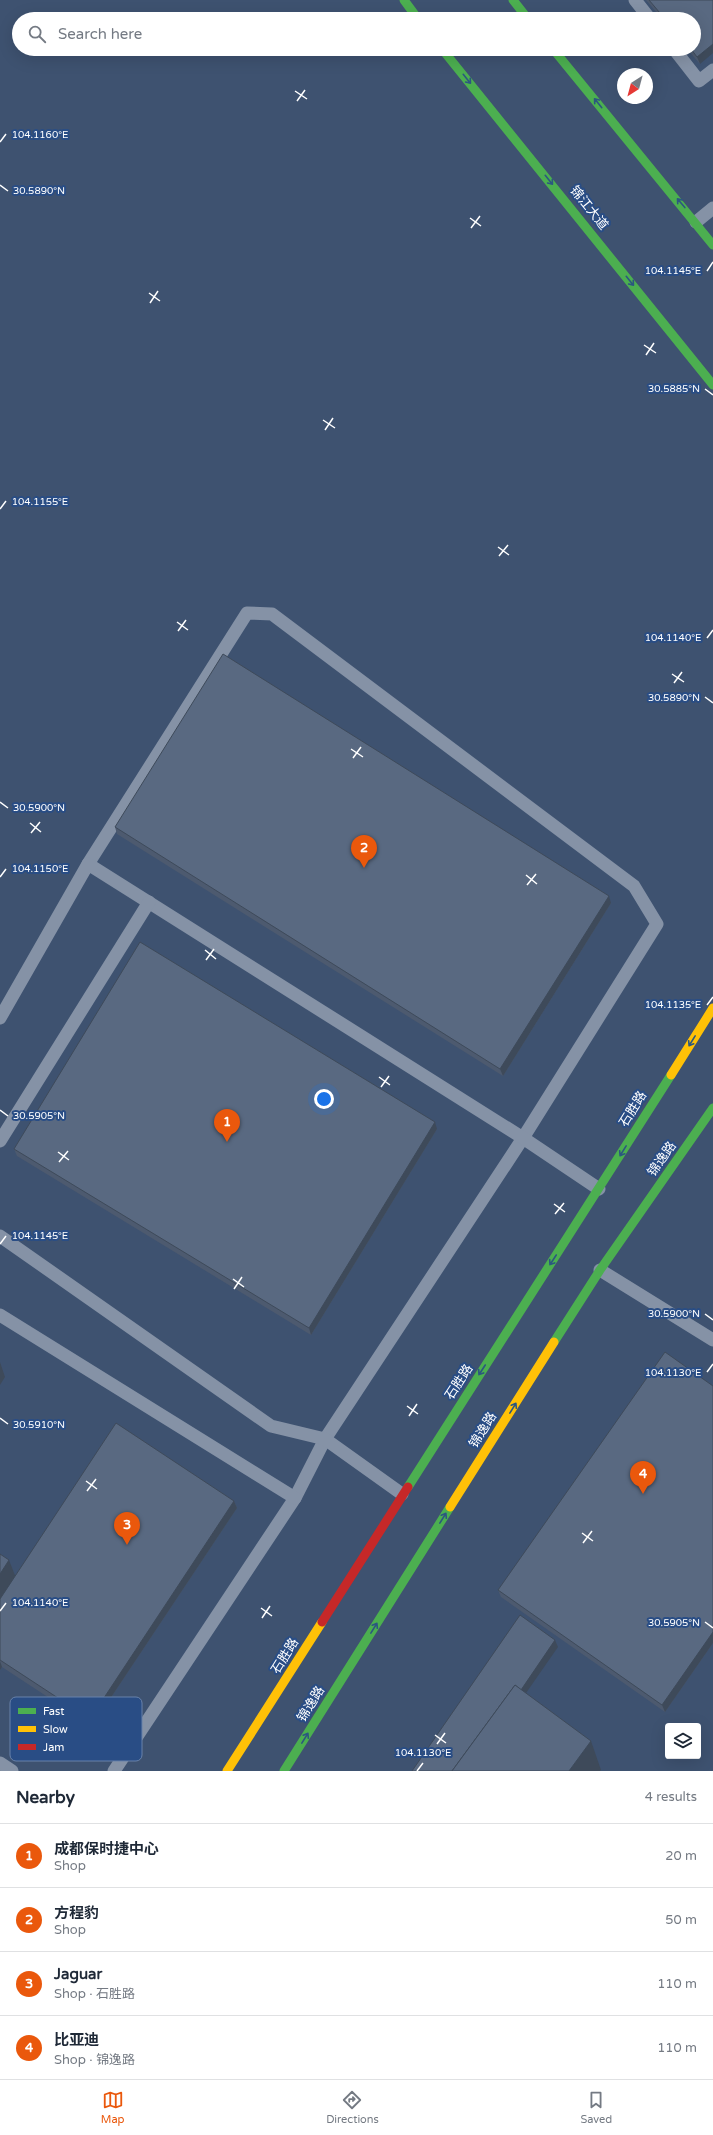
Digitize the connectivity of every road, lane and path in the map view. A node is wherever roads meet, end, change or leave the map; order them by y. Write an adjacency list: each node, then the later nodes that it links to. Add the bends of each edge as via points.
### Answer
1 (404, 0): 4 (street)
2 (513, 0): 5 (street)
3 (635, 0): 6 (lane)
4 (413, 12)
5 (522, 12)
6 (644, 12)
7 (448, 56): 14 (street, 锦江大道, one-way to 14)
8 (559, 56): 12 (street, one-way to 8)
9 (679, 56): 10 (lane, via 699,81)
10 (713, 70)
11 (713, 208): 12 (lane)
12 (696, 222): 13 (street)
13 (713, 245)
14 (713, 385)
15 (88, 864): 16 (lane); 18 (lane); 20 (lane, via 247,613 272,614 634,886 657,924)
16 (149, 902): 20 (lane); 21 (lane)
17 (713, 1008): 22 (street, 石胜路, one-way to 22)
18 (0, 1018)
19 (713, 1108): 24 (street, 锦逸路)
20 (523, 1138): 22 (lane); 27 (lane)
21 (0, 1141)
22 (599, 1189): 28 (street, 石胜路, one-way to 28)
23 (0, 1236): 27 (lane, via 271,1426)
24 (600, 1270): 26 (lane); 36 (street, 锦逸路, one-way to 24)
25 (0, 1315): 29 (lane)
26 (713, 1340)
27 (325, 1439): 28 (lane); 29 (lane)
28 (402, 1494): 35 (street, 石胜路)
29 (295, 1498): 30 (lane)
30 (142, 1729)
31 (121, 1761): 34 (lane)
32 (0, 1763): 33 (lane)
33 (12, 1771)
34 (114, 1771)
35 (227, 1771)
36 (284, 1771)

